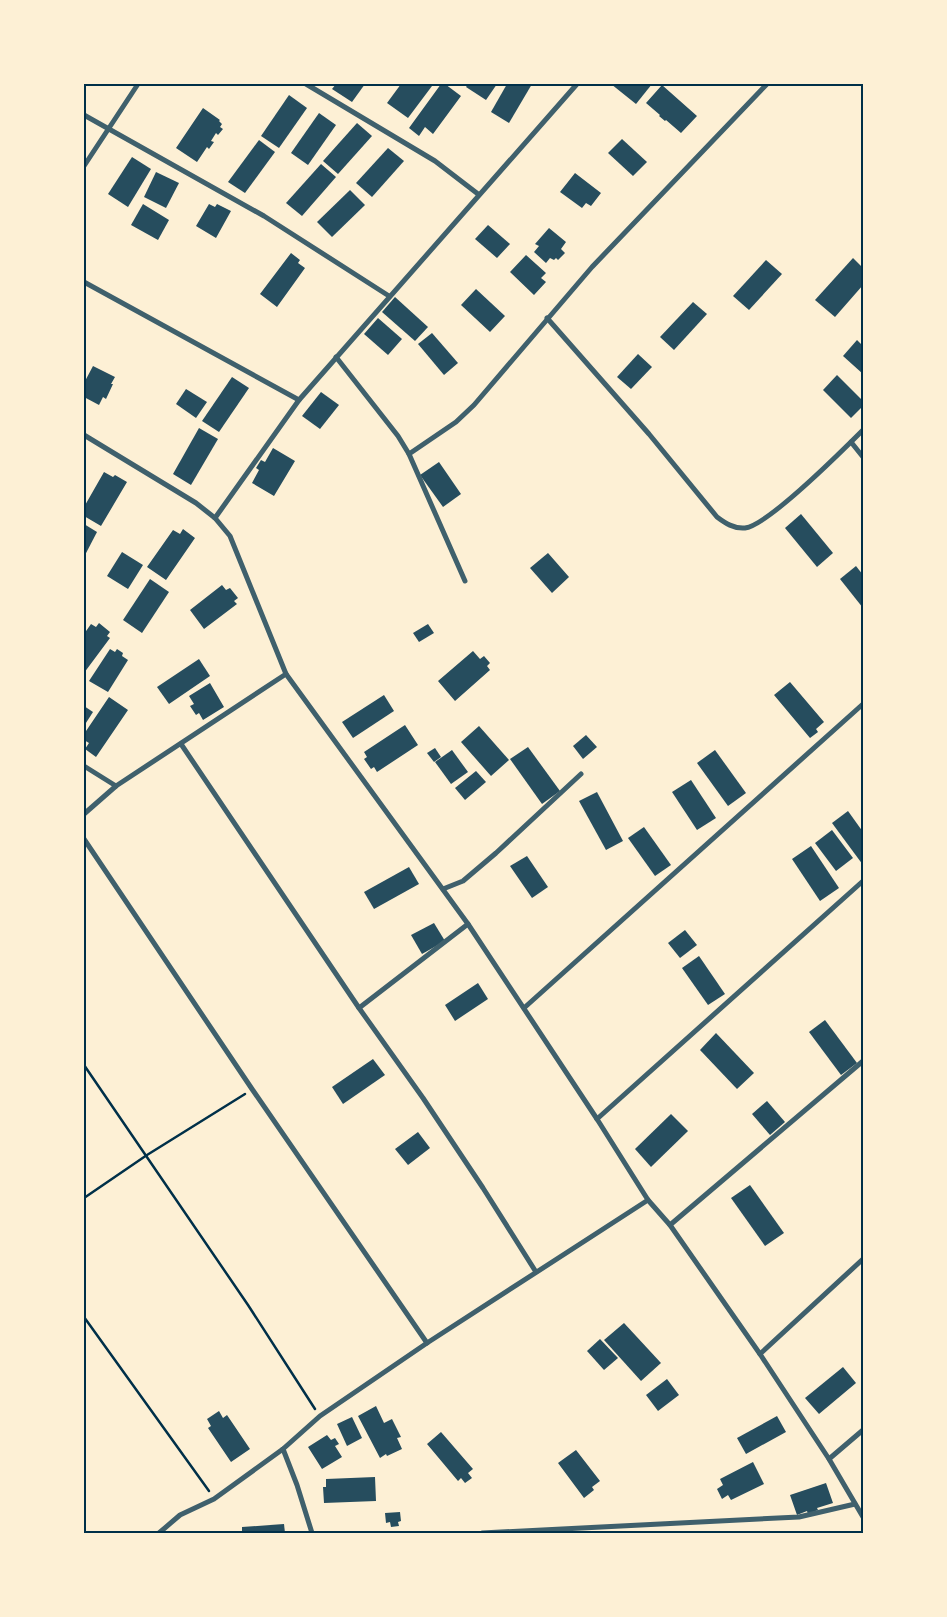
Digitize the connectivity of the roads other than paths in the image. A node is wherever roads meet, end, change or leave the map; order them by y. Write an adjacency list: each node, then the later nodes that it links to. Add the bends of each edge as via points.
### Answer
1 (138, 84): 6 (street)
2 (306, 84): 8 (street, via 435,161)
3 (576, 84): 8 (street)
4 (767, 84): 11 (street)
5 (84, 115): 6 (street)
6 (109, 130): 7 (street); 10 (street, via 264,216)
7 (84, 166)
8 (478, 194): 10 (street)
9 (84, 282): 13 (street)
10 (389, 296): 12 (street)
11 (547, 318): 16 (street, via 717,517 727,524 746,528 778,509); 17 (street, via 474,405 456,422)
12 (336, 358): 13 (street); 17 (street)
13 (299, 400): 19 (street)
14 (863, 430): 16 (street)
15 (84, 435): 19 (street, via 179,492)
16 (851, 442): 18 (street)
17 (409, 454): 20 (street)
18 (863, 457)
19 (215, 518): 21 (street, via 230,536)
20 (466, 581)
21 (286, 674): 23 (street); 30 (street)
22 (863, 704): 33 (street)
23 (181, 744): 26 (street); 32 (street)
24 (84, 766): 26 (street)
25 (581, 774): 30 (street, via 463,881)
26 (116, 786): 27 (street)
27 (84, 814)
28 (84, 839): 40 (street)
29 (863, 881): 35 (street)
30 (443, 889): 31 (street)
31 (468, 924): 32 (street); 33 (street)
32 (359, 1008): 39 (street, via 423,1098)
33 (524, 1008): 35 (street)
34 (863, 1060): 37 (street)
35 (597, 1119): 36 (street)
36 (648, 1200): 37 (street); 39 (street)
37 (670, 1225): 41 (street)
38 (863, 1259): 41 (street)
39 (536, 1272): 40 (street)
40 (427, 1343): 43 (street, via 320,1416)
41 (760, 1354): 44 (street)
42 (863, 1430): 44 (street)
43 (282, 1449): 47 (street, via 214,1499 180,1515); 48 (street)
44 (829, 1459): 45 (street)
45 (855, 1504): 46 (street); 49 (street, via 799,1517)
46 (863, 1517)
47 (160, 1533)
48 (312, 1533)
49 (482, 1533)

